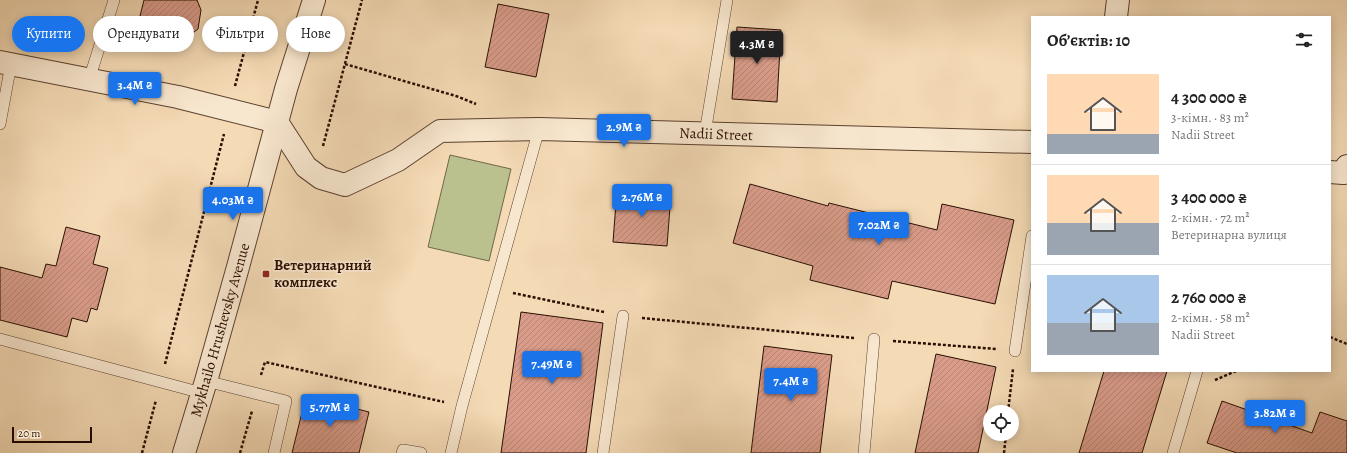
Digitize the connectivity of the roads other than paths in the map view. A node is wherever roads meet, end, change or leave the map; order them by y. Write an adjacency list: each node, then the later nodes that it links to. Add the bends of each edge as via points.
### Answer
1 (114, 0): 7 (lane)
2 (314, 0): 8 (street, Mykhailo Hrushevsky Avenue)
3 (727, 0): 11 (lane)
4 (1118, 0): 5 (street)
5 (1116, 16)
6 (5, 63): 7 (street); 9 (lane)
7 (89, 80): 8 (street, via 178,97)
8 (277, 122): 10 (street, Nadii Street, via 306,167 321,178 345,185 398,160 440,131); 19 (street, Mykhailo Hrushevsky Avenue)
9 (0, 124)
10 (539, 129): 11 (street, Nadii Street); 24 (lane)
11 (705, 133): 12 (street, Nadii Street)
12 (1031, 142)
13 (1031, 243): 17 (lane)
14 (623, 316): 25 (lane)
15 (0, 339): 19 (lane, via 160,382)
16 (874, 339): 26 (lane)
17 (1015, 351)
18 (1198, 372): 27 (lane)
19 (204, 387): 20 (street, Mykhailo Hrushevsky Avenue); 21 (lane, via 286,401)
20 (184, 453)
21 (274, 453)
22 (402, 453): 23 (lane, via 403,450)
23 (422, 453)
24 (451, 453)
25 (603, 453)
26 (864, 453)
27 (1173, 453)

